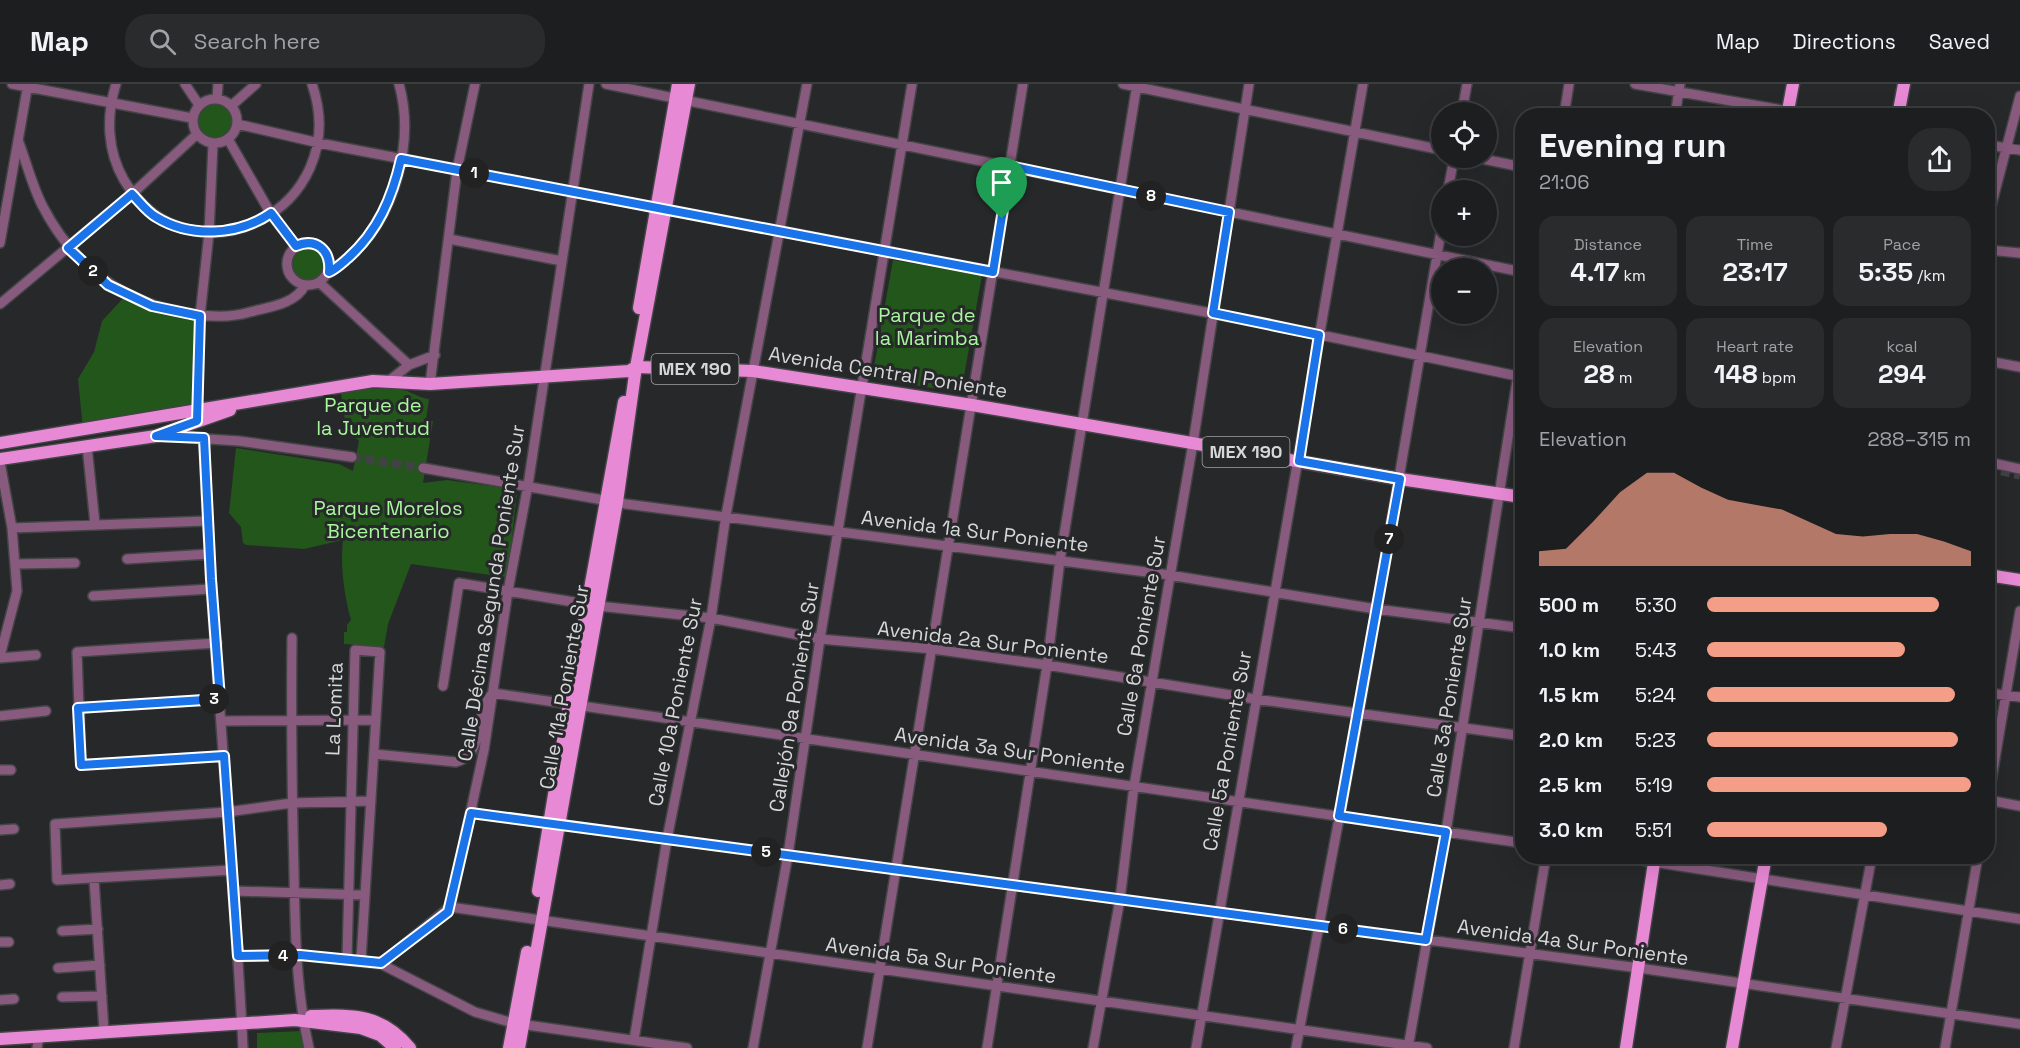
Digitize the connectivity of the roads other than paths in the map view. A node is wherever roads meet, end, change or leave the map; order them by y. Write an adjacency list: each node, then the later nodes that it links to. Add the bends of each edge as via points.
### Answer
1 (12, 84): 24 (street)
2 (116, 84): 29 (street)
3 (185, 84): 32 (street)
4 (218, 84): 28 (street)
5 (256, 84): 33 (street)
6 (312, 84): 47 (street, via 320,111)
7 (399, 84): 54 (street, via 404,122)
8 (476, 84): 58 (street)
9 (589, 84): 61 (street, Calle Décima Segunda Poniente Sur)
10 (606, 84): 30 (street)
11 (678, 84): 30 (main road)
12 (689, 84): 30 (main road)
13 (807, 84): 42 (street, Calle 10a Poniente Sur)
14 (912, 84): 49 (street, Callejón 9a Poniente Sur)
15 (1023, 84): 56 (street)
16 (1123, 84): 25 (street)
17 (1250, 84): 39 (street, Calle 6a Poniente Sur)
18 (1363, 84): 43 (street, Calle 5a Poniente Sur)
19 (1467, 84): 31 (street)
20 (1569, 84): 34 (street)
21 (1635, 84): 26 (street)
22 (1793, 84): 37 (main road)
23 (1904, 84): 38 (main road)
24 (27, 85): 29 (street); 46 (street)
25 (1136, 85): 39 (street); 59 (street)
26 (1680, 88): 35 (street); 36 (street)
27 (2020, 96): 52 (street)
28 (217, 99): 32 (street); 33 (street)
29 (110, 101): 40 (street); 62 (street, via 111,148)
30 (680, 101): 42 (street); 63 (main road, Calle 11a Poniente Sur)
31 (1464, 102)
32 (199, 105): 40 (street)
33 (231, 105): 41 (street)
34 (1565, 108)
35 (1676, 108)
36 (1766, 108)
37 (1788, 108)
38 (1900, 108)
39 (1245, 109): 43 (street); 64 (street, Calle 6a Poniente Sur)
40 (192, 118): 44 (street)
41 (237, 124): 45 (street); 47 (street)
42 (800, 125): 49 (street); 66 (street, Calle 10a Poniente Sur)
43 (1354, 131): 51 (street); 68 (street, Calle 5a Poniente Sur)
44 (196, 135): 48 (street); 62 (street)
45 (228, 139): 48 (street); 65 (street)
46 (18, 140): 70 (street); 73 (street, via 41,204)
47 (319, 143): 54 (street); 65 (street, via 312,167 295,192)
48 (213, 144): 67 (street)
49 (902, 145): 56 (street); 75 (street, Callejón 9a Poniente Sur)
50 (1995, 146): 52 (street)
51 (1431, 148)
52 (2006, 148): 53 (street); 60 (street)
53 (2020, 150)
54 (401, 159): 58 (street); 80 (street, via 389,201 377,224 364,243)
55 (1497, 162): 57 (street)
56 (1010, 166): 59 (street); 81 (street)
57 (1515, 166)
58 (457, 170): 61 (street); 69 (street)
59 (1121, 190): 64 (street); 84 (street)
60 (1995, 191)
61 (572, 192): 63 (street); 78 (street, Calle Décima Segunda Poniente Sur)
62 (132, 194): 67 (street, via 155,216 181,228); 73 (street)
63 (662, 207): 66 (street); 94 (main road, Calle 11a Poniente Sur)
64 (1229, 212): 68 (street); 86 (street, Calle 6a Poniente Sur)
65 (271, 213): 67 (street, via 244,228); 71 (street)
66 (781, 230): 75 (street); 95 (street, Calle 10a Poniente Sur)
67 (209, 233): 87 (street)
68 (1337, 234): 77 (street); 88 (street, Calle 5a Poniente Sur)
69 (449, 238): 78 (street); 89 (street)
70 (0, 243)
71 (296, 246): 80 (street, via 310,243 324,249 330,262); 83 (street, via 286,265 292,279)
72 (1438, 246): 77 (street)
73 (68, 248): 85 (street); 87 (street, via 108,285 152,306)
74 (1995, 250): 76 (street)
75 (884, 252): 81 (street); 100 (street, Callejón 9a Poniente Sur)
76 (2020, 253)
77 (1436, 255): 79 (street); 90 (street)
78 (562, 261): 97 (street, Calle Décima Segunda Poniente Sur)
79 (1515, 271)
80 (329, 272): 82 (street)
81 (993, 272): 84 (street); 101 (street)
82 (320, 283): 83 (street); 92 (street)
83 (305, 285): 87 (street, via 301,294 290,301 245,314)
84 (1103, 293): 86 (street); 104 (street)
85 (0, 304)
86 (1213, 313): 88 (street); 108 (street, Calle 6a Poniente Sur)
87 (200, 316): 103 (street)
88 (1319, 335): 90 (street); 112 (street, Calle 5a Poniente Sur)
89 (435, 355): 92 (street); 99 (street)
90 (1418, 357): 96 (street); 116 (street)
91 (1995, 362): 93 (street)
92 (409, 365): 98 (street)
93 (2020, 367)
94 (633, 369): 95 (main road, Avenida Central Poniente / MEX 190); 97 (main road, Avenida Central Poniente / MEX 190); 120 (main road, Calle 11a Poniente Sur)
95 (753, 371): 100 (main road, Avenida Central Poniente / MEX 190); 121 (street, Calle 10a Poniente Sur)
96 (1515, 376)
97 (544, 378): 99 (main road, Avenida Central Poniente / MEX 190); 117 (street, Calle Décima Segunda Poniente Sur)
98 (390, 380): 99 (main road, Avenida Central Poniente / MEX 190); 103 (main road, Avenida Central Poniente / MEX 190)
99 (430, 384)
100 (862, 387): 101 (main road, Avenida Central Poniente / MEX 190); 125 (street, Callejón 9a Poniente Sur)
101 (972, 405): 104 (main road, Avenida Central Poniente / MEX 190); 126 (street)
102 (1515, 406): 118 (street, Calle 3a Poniente Sur)
103 (196, 415): 105 (main road, MEX 190); 107 (main road, MEX 190)
104 (1082, 423): 108 (main road, Avenida Central Poniente / MEX 190); 129 (street)
105 (156, 436): 106 (street); 109 (main road, MEX 190)
106 (204, 438): 110 (street); 122 (street)
107 (0, 443)
108 (1193, 443): 112 (main road, Avenida Central Poniente / MEX 190); 132 (street, Calle 6a Poniente Sur)
109 (87, 446): 111 (main road, MEX 190); 123 (street)
110 (352, 457)
111 (0, 461): 124 (street)
112 (1299, 461): 116 (main road, Avenida Central Poniente / MEX 190); 137 (street, Calle 5a Poniente Sur)
113 (1995, 463): 115 (street)
114 (423, 468): 117 (street, Avenida 1a Sur Poniente)
115 (2020, 468)
116 (1400, 479): 118 (main road, Avenida Central Poniente / MEX 190); 140 (street)
117 (528, 485): 120 (street, Avenida 1a Sur Poniente); 136 (street, Calle Décima Segunda Poniente Sur)
118 (1500, 493): 119 (main road, Avenida Central Poniente / MEX 190); 143 (street, Calle 3a Poniente Sur)
119 (1515, 496)
120 (612, 501): 121 (street, Avenida 1a Sur Poniente); 139 (main road, Calle 11a Poniente Sur)
121 (726, 515): 125 (street, Avenida 1a Sur Poniente); 142 (street, Calle 10a Poniente Sur)
122 (207, 522): 123 (street); 127 (street)
123 (95, 524): 124 (street)
124 (12, 528): 131 (street)
125 (838, 532): 126 (street, Avenida 1a Sur Poniente); 147 (street, Callejón 9a Poniente Sur)
126 (948, 545): 129 (street, Avenida 1a Sur Poniente); 149 (street)
127 (209, 555): 128 (street); 135 (street)
128 (127, 559)
129 (1060, 560): 132 (street, Avenida 1a Sur Poniente); 152 (street)
130 (75, 563): 131 (street)
131 (15, 564): 144 (street, via 17,591)
132 (1169, 575): 137 (street, Avenida 1a Sur Poniente); 153 (street, Calle 6a Poniente Sur)
133 (1995, 576): 134 (main road)
134 (2020, 580)
135 (211, 589): 138 (street); 148 (street)
136 (508, 591): 139 (street, Avenida 2a Sur Poniente); 154 (street, Avenida 2a Sur Poniente, via 459,583); 155 (street, Calle Décima Segunda Poniente Sur)
137 (1272, 593): 140 (street, Avenida 1a Sur Poniente); 160 (street, Calle 5a Poniente Sur)
138 (93, 596)
139 (592, 605): 142 (street, Avenida 2a Sur Poniente); 161 (main road, Calle 11a Poniente Sur)
140 (1376, 609): 143 (street, Avenida 1a Sur Poniente); 164 (street)
141 (2020, 611): 157 (street)
142 (711, 618): 147 (street, Avenida 2a Sur Poniente); 170 (street, Calle 10a Poniente Sur)
143 (1479, 622): 145 (street, Avenida 1a Sur Poniente); 171 (street, Calle 3a Poniente Sur)
144 (5, 623): 151 (street)
145 (1515, 627)
146 (292, 638): 166 (street)
147 (820, 639): 149 (street, Avenida 2a Sur Poniente); 173 (street, Callejón 9a Poniente Sur)
148 (217, 642): 159 (street); 162 (street, via 77,652)
149 (933, 650): 152 (street, Avenida 2a Sur Poniente); 175 (street)
150 (36, 655): 151 (street)
151 (0, 657)
152 (1047, 665): 153 (street, Avenida 2a Sur Poniente); 180 (street)
153 (1151, 682): 160 (street, Avenida 2a Sur Poniente); 181 (street, Calle 6a Poniente Sur)
154 (443, 686)
155 (493, 693): 161 (street, Avenida 3a Sur Poniente); 174 (street, via 486,701 473,752 466,759 456,762); 189 (street, Calle Décima Segunda Poniente Sur)
156 (1995, 694): 157 (street)
157 (2006, 695): 158 (street); 177 (street)
158 (2020, 697)
159 (220, 699): 162 (street); 169 (street)
160 (1255, 699): 164 (street, Avenida 2a Sur Poniente); 184 (street, Calle 5a Poniente Sur)
161 (574, 704): 170 (street, Avenida 3a Sur Poniente); 191 (main road, Calle 11a Poniente Sur)
162 (78, 708): 176 (street, via 81,765)
163 (46, 711): 165 (street)
164 (1359, 712): 171 (street, Avenida 2a Sur Poniente); 190 (street)
165 (0, 716)
166 (291, 719): 167 (street); 169 (street); 186 (street)
167 (351, 719): 168 (street); 168 (street, La Lomita, via 355,650 380,652); 182 (street, La Lomita)
168 (376, 720): 174 (street, La Lomita)
169 (222, 721): 176 (street)
170 (689, 721): 173 (street, Avenida 3a Sur Poniente); 195 (street, Calle 10a Poniente Sur)
171 (1462, 728): 172 (street, Avenida 2a Sur Poniente); 194 (street, Calle 3a Poniente Sur)
172 (1515, 735)
173 (806, 738): 175 (street, Avenida 3a Sur Poniente); 197 (street, Callejón 9a Poniente Sur)
174 (374, 754): 183 (street, La Lomita)
175 (915, 754): 180 (street, Avenida 3a Sur Poniente); 204 (street)
176 (224, 756): 188 (street)
177 (1995, 759)
178 (0, 770): 179 (street)
179 (11, 770)
180 (1031, 771): 181 (street, Avenida 3a Sur Poniente); 210 (street)
181 (1134, 786): 184 (street, Avenida 3a Sur Poniente); 216 (street, Calle 6a Poniente Sur)
182 (349, 801): 183 (street); 186 (street); 213 (street, La Lomita)
183 (371, 801): 214 (street, La Lomita)
184 (1237, 801): 190 (street, Avenida 3a Sur Poniente); 219 (street, Calle 5a Poniente Sur)
185 (1995, 801): 187 (street)
186 (292, 803): 188 (street); 212 (street)
187 (2020, 806)
188 (227, 813): 205 (street); 207 (street, via 55,824 57,880)
189 (471, 813): 191 (street, Avenida 4a Sur Poniente); 217 (street, Calle Décima Segunda Poniente Sur)
190 (1339, 816): 194 (street, Avenida 3a Sur Poniente); 222 (street)
191 (555, 824): 195 (street, Avenida 4a Sur Poniente); 221 (main road, Calle 11a Poniente Sur)
192 (14, 829): 193 (street)
193 (0, 830)
194 (1446, 832): 196 (street, Avenida 3a Sur Poniente); 226 (street, Calle 3a Poniente Sur)
195 (667, 839): 197 (street, Avenida 4a Sur Poniente); 225 (street, Calle 10a Poniente Sur)
196 (1515, 842)
197 (788, 855): 204 (street, Avenida 4a Sur Poniente); 227 (street, Callejón 9a Poniente Sur)
198 (1545, 864): 228 (street)
199 (1654, 864): 236 (main road)
200 (1683, 864): 206 (street)
201 (1765, 864): 206 (main road)
202 (1871, 864): 215 (street)
203 (1977, 864): 218 (street)
204 (895, 869): 210 (street, Avenida 4a Sur Poniente); 237 (street)
205 (232, 870): 207 (street); 211 (street)
206 (1762, 878): 215 (street); 238 (main road)
207 (94, 879): 223 (street)
208 (10, 884): 209 (street)
209 (0, 885)
210 (1013, 885): 216 (street, Avenida 4a Sur Poniente); 239 (street)
211 (235, 891): 212 (street); 229 (street)
212 (294, 893): 213 (street); 230 (street)
213 (348, 895): 214 (street); 231 (street, La Lomita)
214 (365, 895): 232 (street, La Lomita)
215 (1866, 895): 218 (street); 243 (street)
216 (1120, 899): 219 (street, Avenida 4a Sur Poniente); 245 (street, Calle 6a Poniente Sur)
217 (450, 907): 221 (street, Avenida 5a Sur Poniente); 233 (street)
218 (1968, 911): 220 (street); 246 (street)
219 (1217, 912): 222 (street, Avenida 4a Sur Poniente); 247 (street, Calle 5a Poniente Sur)
220 (2020, 919)
221 (537, 920): 225 (street, Avenida 5a Sur Poniente); 250 (main road, Calle 11a Poniente Sur)
222 (1318, 925): 226 (street, Avenida 4a Sur Poniente); 252 (street)
223 (98, 929): 224 (street); 234 (street)
224 (62, 931)
225 (650, 936): 227 (street, Avenida 5a Sur Poniente); 255 (street, Calle 10a Poniente Sur)
226 (1426, 940): 228 (street, Avenida 4a Sur Poniente); 257 (street, Calle 3a Poniente Sur)
227 (769, 953): 237 (street, Avenida 5a Sur Poniente); 265 (street, Callejón 9a Poniente Sur)
228 (1530, 953): 236 (street, Avenida 4a Sur Poniente); 272 (street)
229 (238, 956): 230 (street); 249 (street)
230 (297, 956): 231 (street); 248 (street)
231 (347, 959): 232 (street)
232 (361, 960): 233 (street)
233 (381, 963): 250 (street, via 475,1012)
234 (100, 964): 235 (street); 240 (street)
235 (58, 968)
236 (1639, 968): 238 (street, Avenida 4a Sur Poniente); 273 (main road)
237 (879, 969): 239 (street, Avenida 5a Sur Poniente); 266 (street)
238 (1743, 984): 243 (street, Avenida 4a Sur Poniente); 274 (main road)
239 (997, 986): 245 (street, Avenida 5a Sur Poniente); 267 (street)
240 (102, 996): 241 (street); 253 (street)
241 (62, 997)
242 (14, 999): 244 (street)
243 (1844, 999): 246 (street, Avenida 4a Sur Poniente); 275 (street)
244 (0, 1000)
245 (1102, 1001): 247 (street, Avenida 5a Sur Poniente); 268 (street, Calle 6a Poniente Sur)
246 (1951, 1014): 251 (street, Avenida 4a Sur Poniente); 276 (street)
247 (1202, 1015): 252 (street, Avenida 5a Sur Poniente); 269 (street, Calle 5a Poniente Sur)
248 (300, 1020): 249 (main road); 259 (street); 260 (main road, via 361,1028 380,1035); 261 (main road, via 363,1017 386,1025)
249 (242, 1022): 253 (main road); 258 (street)
250 (518, 1024): 255 (street); 262 (main road, Calle 11a Poniente Sur); 263 (main road, Calle 11a Poniente Sur)
251 (2020, 1024)
252 (1299, 1030): 257 (street, Avenida 5a Sur Poniente); 270 (street)
253 (105, 1031): 256 (main road)
254 (0, 1039): 256 (main road)
255 (633, 1040): 264 (street)
256 (38, 1042)
257 (1408, 1047): 271 (street, Avenida 5a Sur Poniente)
258 (243, 1048)
259 (309, 1048)
260 (395, 1048)
261 (410, 1048)
262 (509, 1048)
263 (519, 1048)
264 (687, 1048)
265 (753, 1048)
266 (867, 1048)
267 (987, 1048)
268 (1093, 1048)
269 (1196, 1048)
270 (1296, 1048)
271 (1427, 1048)
272 (1514, 1048)
273 (1626, 1048)
274 (1732, 1048)
275 (1836, 1048)
276 (1945, 1048)

